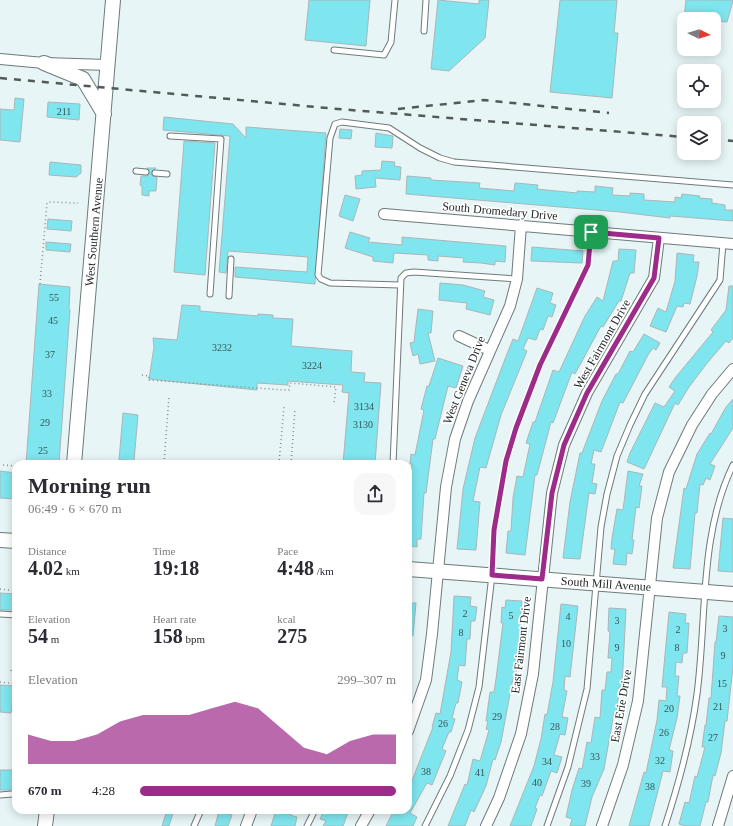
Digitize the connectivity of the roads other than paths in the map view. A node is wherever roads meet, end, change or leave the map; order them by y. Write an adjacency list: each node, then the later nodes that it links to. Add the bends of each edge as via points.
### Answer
1 (113, 0): 8 (main road, West Southern Avenue)
2 (395, 0): 5 (lane, via 391,42 384,55)
3 (426, 0): 4 (lane)
4 (424, 31)
5 (334, 50)
6 (0, 59): 7 (street)
7 (44, 63): 8 (street); 9 (main road, via 83,79)
8 (108, 66): 9 (main road, West Southern Avenue)
9 (104, 114): 29 (main road, West Southern Avenue)
10 (170, 136): 24 (lane, via 221,139)
11 (136, 171): 12 (lane)
12 (146, 172)
13 (156, 173): 14 (lane)
14 (167, 174)
15 (733, 185): 23 (lane, via 454,162 420,148 389,128 342,122 335,124 330,138 318,275 330,283)
16 (384, 214): 17 (street, South Dromedary Drive)
17 (521, 225): 18 (street, South Dromedary Drive); 22 (street, West Geneva Drive)
18 (591, 232): 19 (street, South Dromedary Drive); 36 (lane, via 588,265 540,365 506,461 494,530)
19 (659, 238): 20 (street, South Dromedary Drive); 37 (street, West Fairmont Drive, via 654,278 587,393 564,445 552,493)
20 (728, 244): 38 (lane, via 720,280 645,394 617,456 601,527)
21 (231, 259): 25 (lane)
22 (517, 279): 23 (lane, via 414,272 406,273 401,278); 27 (street, West Geneva Drive, via 510,306)
23 (400, 285): 30 (lane)
24 (210, 294)
25 (228, 296)
26 (459, 336): 27 (street)
27 (489, 350): 35 (street, West Geneva Drive, via 455,439 446,487)
28 (733, 369): 39 (street, East Erie Drive, via 712,394 692,425 669,472 657,518)
29 (74, 460)
30 (393, 460)
31 (733, 465): 40 (lane, via 724,483 716,511)
32 (0, 540): 33 (main road)
33 (12, 541)
34 (412, 569): 35 (main road, South Mill Avenue)
35 (437, 571): 36 (main road, South Mill Avenue); 44 (street, West Geneva Drive, via 426,680)
36 (492, 575): 37 (main road, South Mill Avenue); 58 (lane, via 479,687 468,730)
37 (542, 579): 38 (main road, South Mill Avenue); 59 (street, East Fairmont Drive, via 533,674 520,734 499,798)
38 (597, 583): 39 (main road, South Mill Avenue); 60 (lane, via 587,688 568,767)
39 (649, 586): 40 (main road, South Mill Avenue); 61 (street, East Erie Drive, via 638,701 623,765)
40 (706, 592): 41 (main road, South Mill Avenue); 62 (lane, via 697,694 679,784)
41 (733, 594)
42 (0, 614): 43 (lane)
43 (12, 615)
44 (412, 720)
45 (733, 776): 63 (street)
46 (12, 794): 47 (lane)
47 (0, 795)
48 (47, 814): 53 (main road)
49 (199, 814): 54 (lane)
50 (250, 814): 55 (street)
51 (313, 814): 56 (lane)
52 (368, 814): 57 (street)
53 (46, 826)
54 (194, 826)
55 (246, 826)
56 (308, 826)
57 (361, 826)
58 (426, 826)
59 (486, 826)
60 (547, 826)
61 (602, 826)
62 (665, 826)
63 (718, 826)

